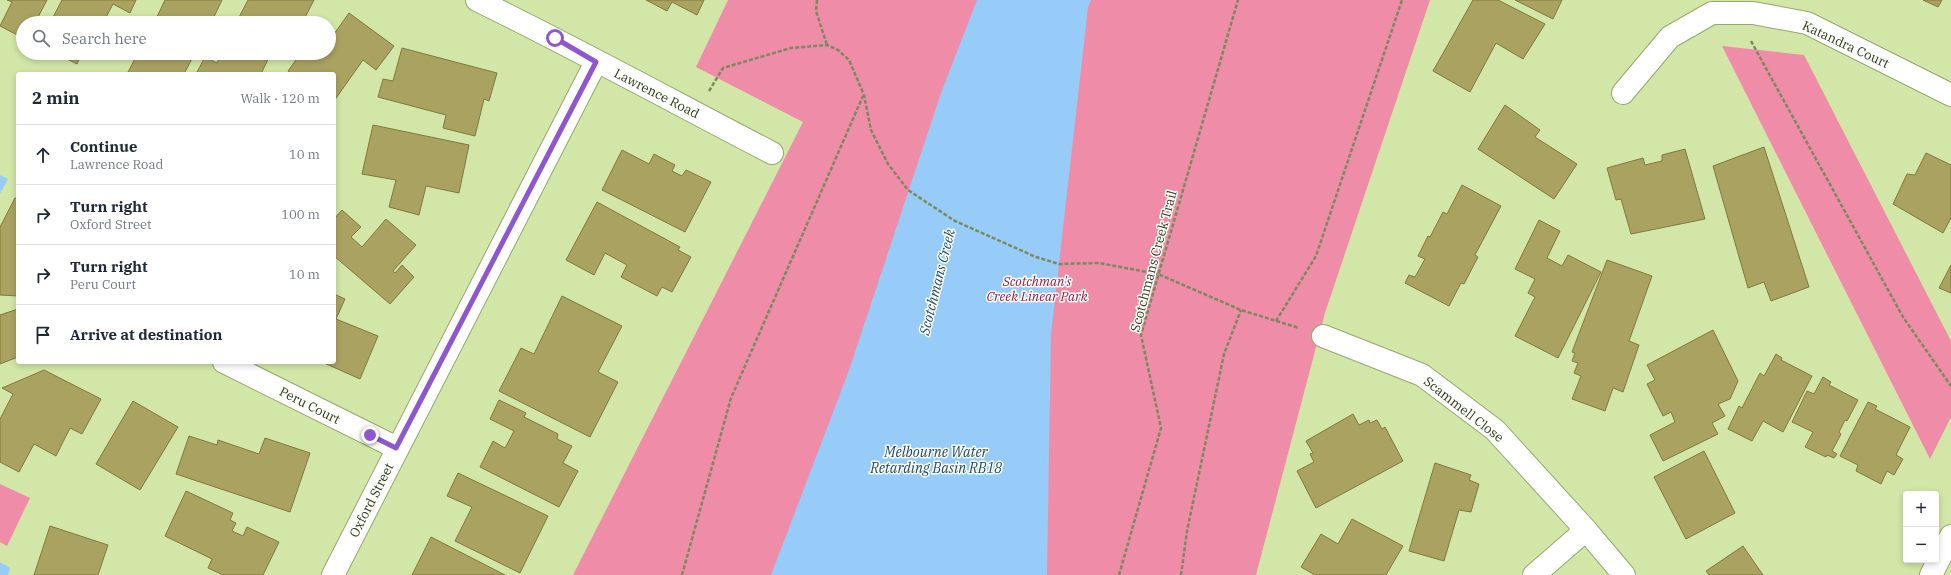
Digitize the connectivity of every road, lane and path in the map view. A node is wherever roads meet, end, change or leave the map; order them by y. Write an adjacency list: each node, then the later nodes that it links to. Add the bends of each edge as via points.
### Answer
1 (477, 0): 7 (street, Lawrence Road, via 555,38)
2 (817, 0): 6 (path, via 816,11)
3 (1238, 0): 13 (path, Scotchmans Creek Trail)
4 (1402, 0): 15 (path, via 1316,256)
5 (1736, 14): 8 (street, Katandra Court, via 1712,13 1670,37); 10 (street, Katandra Court, via 1753,13 1807,23); 18 (path, via 1903,317)
6 (827, 45): 9 (path, via 838,50 848,60); 11 (path, via 791,48 723,68)
7 (596, 62): 11 (street, Lawrence Road); 19 (street, Oxford Street)
8 (1623, 93)
9 (864, 95): 13 (path, via 871,130 888,164 908,190 956,221 1036,257 1059,264 1099,263); 23 (path, via 731,398)
10 (1951, 95)
11 (695, 114): 12 (street, Lawrence Road)
12 (772, 153)
13 (1158, 274): 14 (path); 24 (path, Scotchmans Creek Trail, via 1142,335 1161,428)
14 (1241, 310): 15 (path); 25 (path, via 1224,354 1187,531)
15 (1276, 321): 16 (path)
16 (1323, 336): 20 (street, Scammell Close, via 1422,375 1495,430)
17 (228, 364): 19 (street, Peru Court)
18 (1951, 386)
19 (396, 448): 22 (street, Oxford Street)
20 (1586, 530): 26 (street); 27 (street, Scammell Close)
21 (1951, 536): 28 (street)
22 (333, 575)
23 (682, 575)
24 (1119, 575)
25 (1181, 575)
26 (1534, 575)
27 (1624, 575)
28 (1931, 575)

